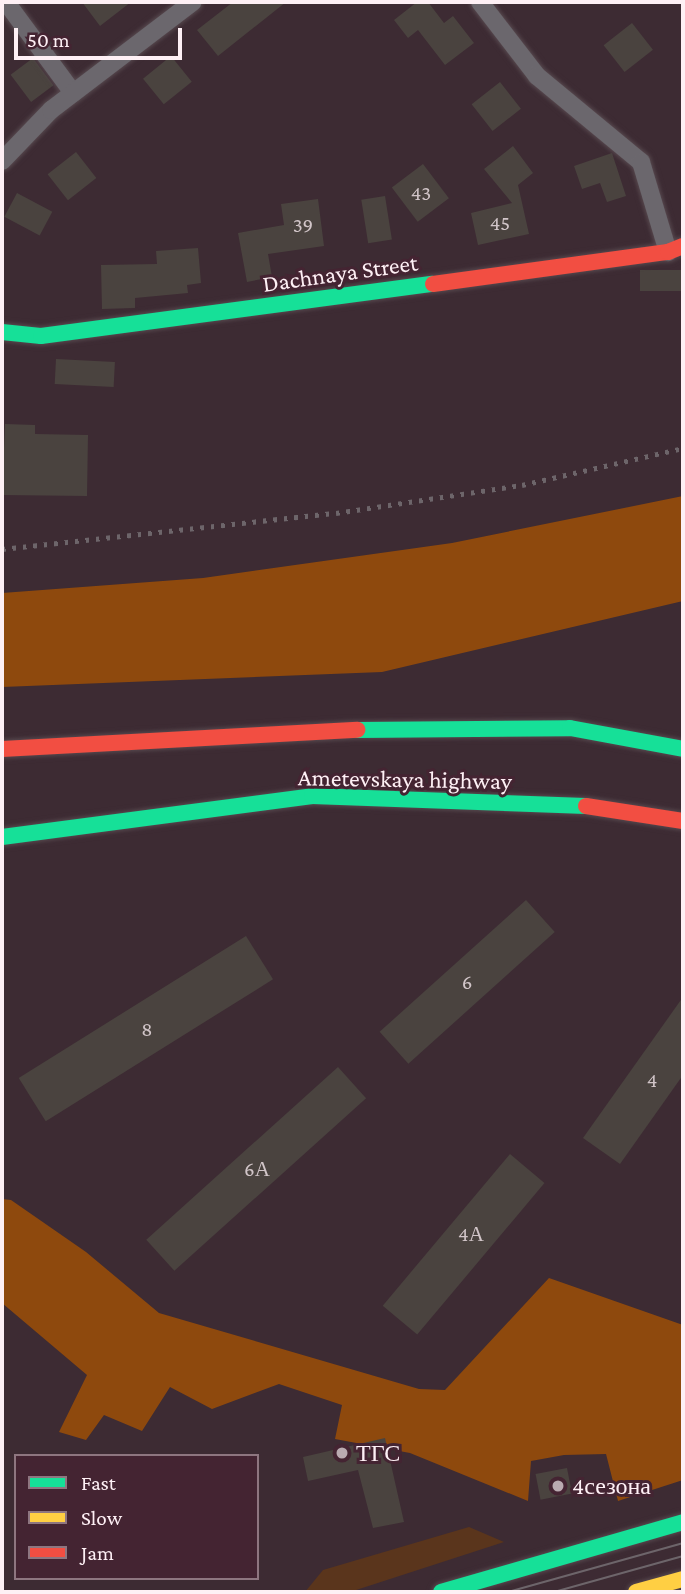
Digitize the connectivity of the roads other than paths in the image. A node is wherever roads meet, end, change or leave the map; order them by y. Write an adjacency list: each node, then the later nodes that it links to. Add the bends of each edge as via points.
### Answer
1 (6, 2): 4 (street)
2 (194, 2): 4 (street)
3 (480, 2): 6 (street, via 537,76 641,162)
4 (74, 93): 5 (street)
5 (2, 161)
6 (676, 249): 7 (main road, Dachnaya Street, via 41,335)
7 (2, 332)
8 (683, 749): 9 (main road, Ametevskaya highway, via 570,728 418,727)
9 (2, 750)
10 (683, 821): 11 (main road, Ametevskaya highway, via 594,806 312,796)
11 (2, 837)
12 (683, 1522): 14 (main road)
13 (683, 1579): 15 (main road)
14 (441, 1592)
15 (636, 1592)

